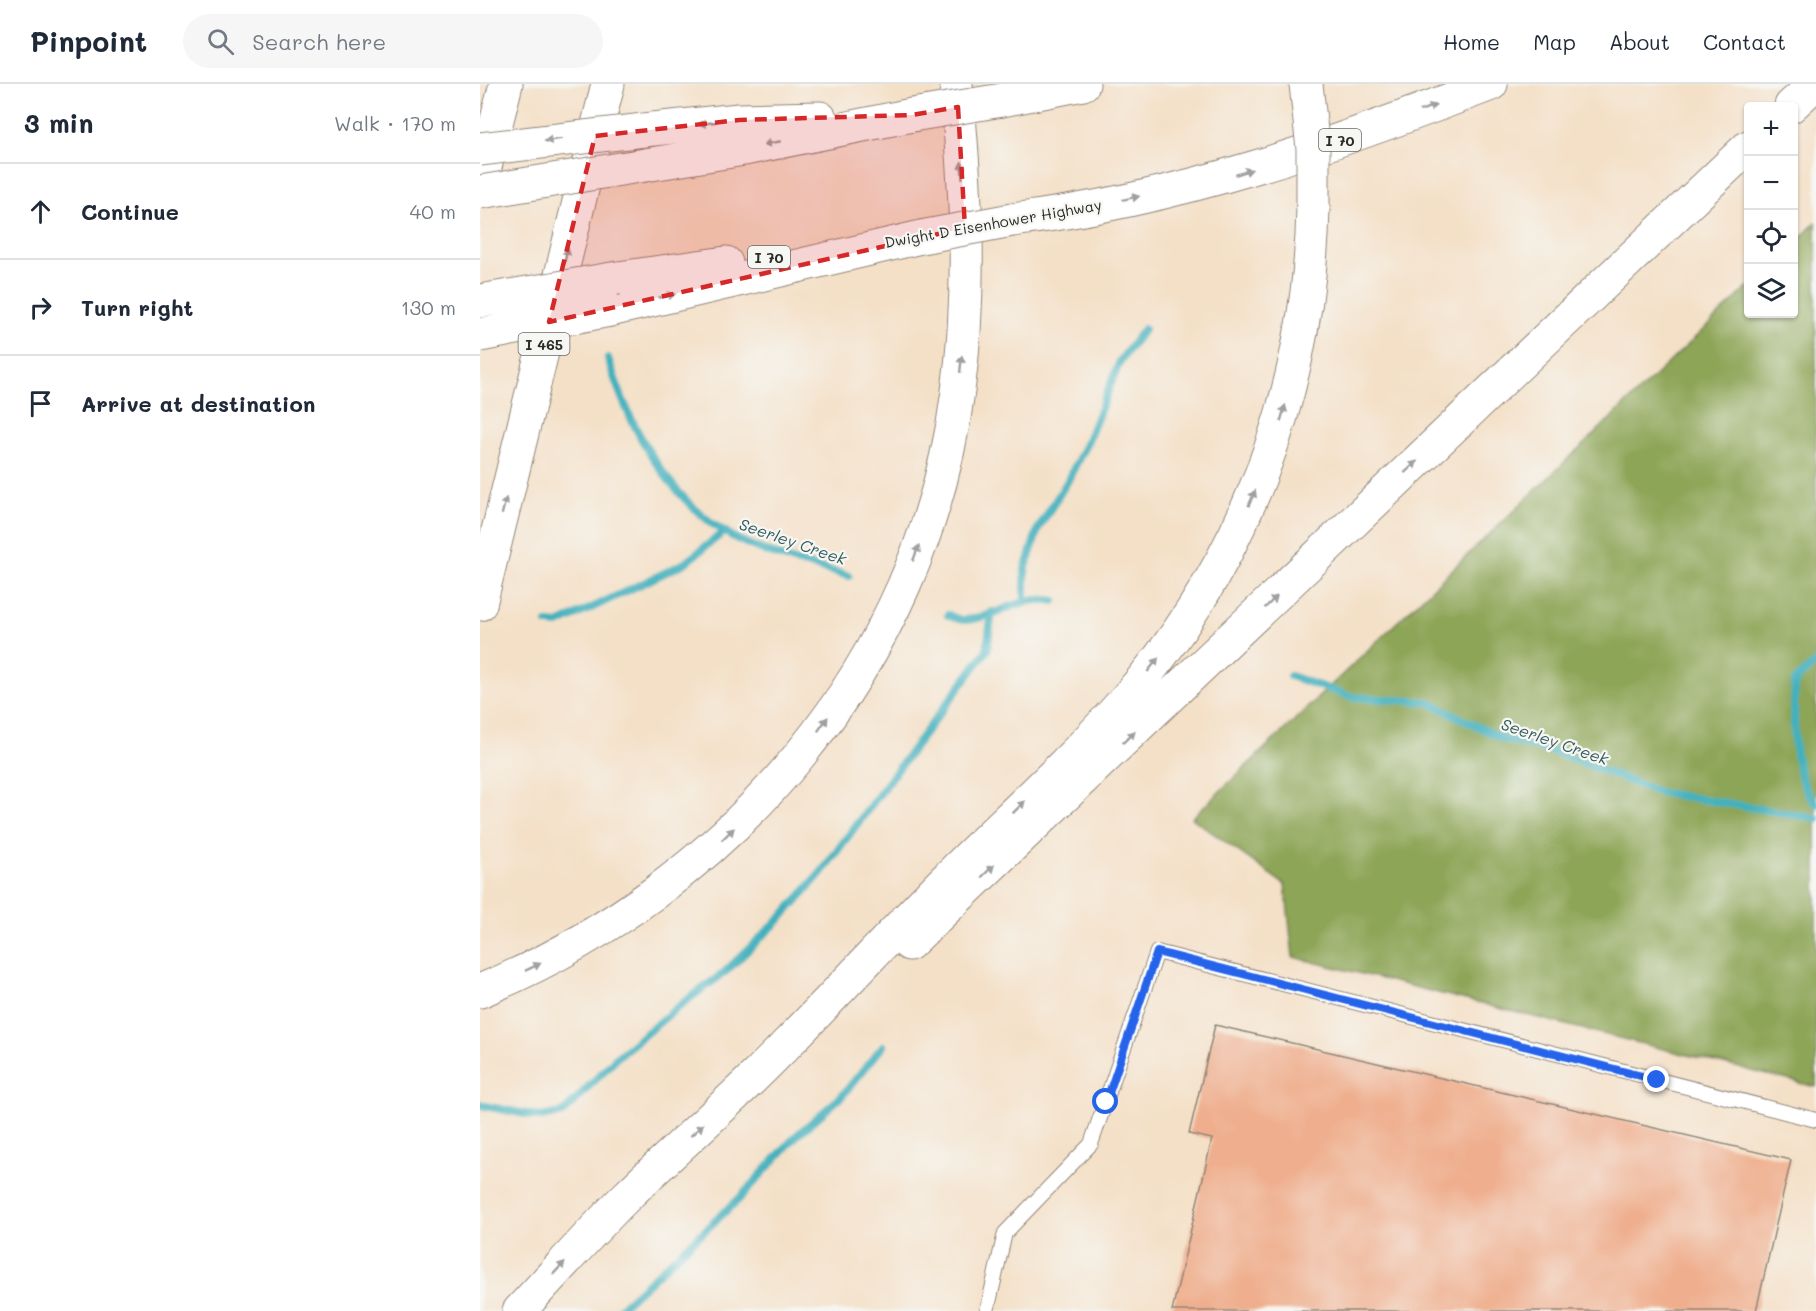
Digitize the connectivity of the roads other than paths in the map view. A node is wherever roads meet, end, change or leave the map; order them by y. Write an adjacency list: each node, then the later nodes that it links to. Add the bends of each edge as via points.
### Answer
1 (506, 84): 12 (highway)
2 (608, 84): 17 (highway, I 465, one-way to 2)
3 (956, 84): 18 (highway, one-way to 3, via 566,951 617,921 712,850 758,805 822,727 875,645 927,523 950,440 958,393 967,296)
4 (1083, 84): 9 (highway, bridge)
5 (1306, 84): 19 (highway, one-way to 5, bridge, via 1124,702 1188,617 1230,545 1283,414 1304,320 1313,207)
6 (1491, 84): 14 (highway, Dwight D Eisenhower Highway / I 70, one-way to 6, bridge, via 1107,204 1231,176)
7 (1815, 84): 8 (highway)
8 (1795, 102)
9 (912, 115): 10 (highway, one-way to 10, bridge, via 739,120); 13 (highway, one-way to 13, bridge, via 744,149)
10 (480, 149)
11 (1744, 152): 19 (highway, one-way to 11, via 946,912)
12 (480, 187)
13 (480, 192)
14 (921, 237): 15 (highway, Dwight D Eisenhower Highway / I 70, bridge); 16 (highway, one-way to 14, bridge, via 610,310)
15 (480, 301)
16 (480, 335)
17 (480, 604)
18 (480, 991)
19 (758, 1073): 21 (highway, one-way to 19, via 624,1200)
20 (1816, 1120): 22 (lane, via 1157,952 1091,1144 1005,1233)
21 (519, 1311)
22 (987, 1311)

